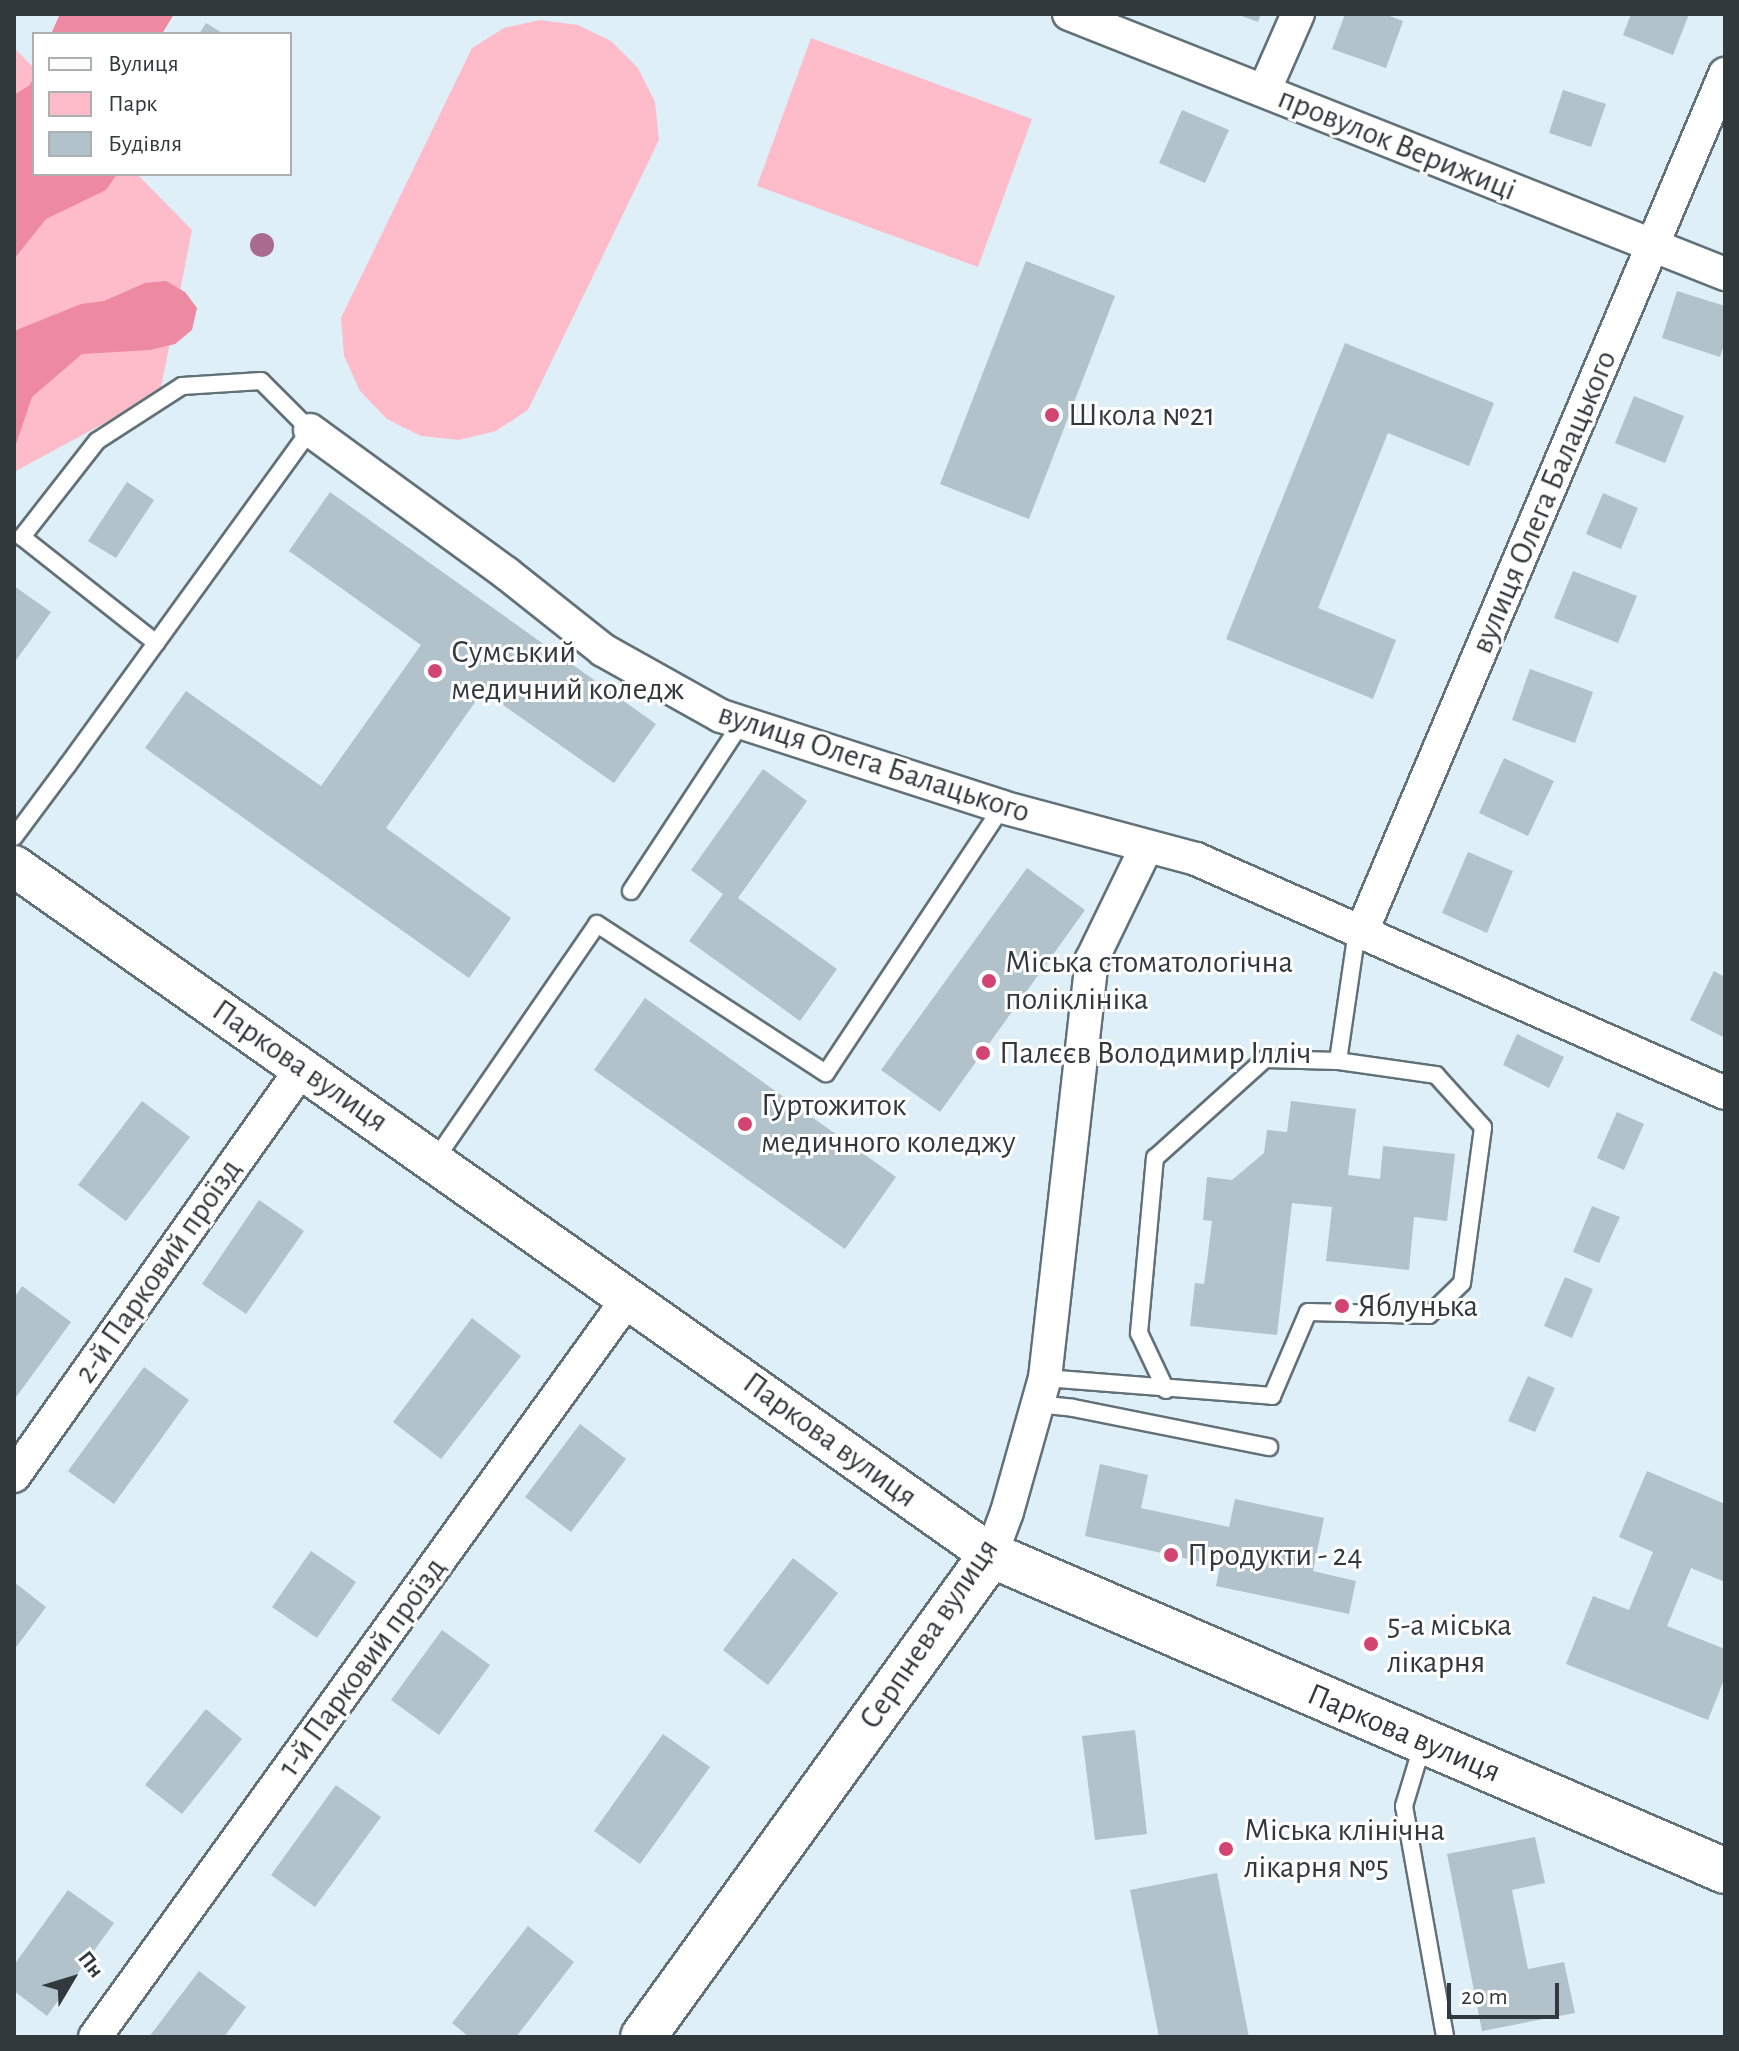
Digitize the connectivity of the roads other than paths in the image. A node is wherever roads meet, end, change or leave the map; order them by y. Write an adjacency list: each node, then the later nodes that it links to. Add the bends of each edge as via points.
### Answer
1 (1069, 14): 4 (street, провулок Верижиці)
2 (1298, 14): 4 (street)
3 (1725, 74): 5 (street, вулиця Олега Балацького)
4 (1265, 89): 5 (street, провулок Верижиці)
5 (1652, 248): 6 (street, провулок Верижиці); 15 (street, вулиця Олега Балацького)
6 (1725, 274)
7 (310, 430): 8 (lane); 8 (lane, via 261,381 182,386 97,441 22,537); 9 (street, вулиця Олега Балацького, via 603,650 721,716)
8 (156, 643): 11 (lane)
9 (742, 722): 10 (street, вулиця Олега Балацького); 14 (lane)
10 (1002, 807): 12 (street, вулиця Олега Балацького); 19 (lane, via 826,1073 597,924)
11 (14, 837)
12 (1146, 848): 15 (street, вулиця Олега Балацького, via 1196,859); 22 (street, Серпнева вулиця, via 1092,959)
13 (14, 866): 17 (street, Паркова вулиця)
14 (631, 891)
15 (1362, 931): 16 (lane, via 1355,944); 18 (street, вулиця Олега Балацького)
16 (1338, 1061): 21 (lane, via 1265,1059 1155,1158 1139,1333); 21 (lane, via 1436,1075 1483,1127 1462,1283 1429,1315 1308,1312 1272,1396)
17 (303, 1067): 19 (street, Паркова вулиця); 24 (street, 2-й Парковий проїзд)
18 (1725, 1093)
19 (435, 1160): 20 (street, Паркова вулиця)
20 (629, 1297): 25 (street, Паркова вулиця); 28 (street, 1-й Парковий проїзд)
21 (1166, 1390): 22 (lane)
22 (1041, 1391): 23 (lane, via 1073,1408); 25 (street, Серпнева вулиця)
23 (1269, 1447)
24 (14, 1476)
25 (991, 1555): 26 (main road, Паркова вулиця); 29 (main road, Серпнева вулиця)
26 (1424, 1741): 27 (main road, Паркова вулиця); 30 (lane, via 1404,1806)
27 (1725, 1871)
28 (95, 2037)
29 (643, 2037)
30 (1445, 2037)

